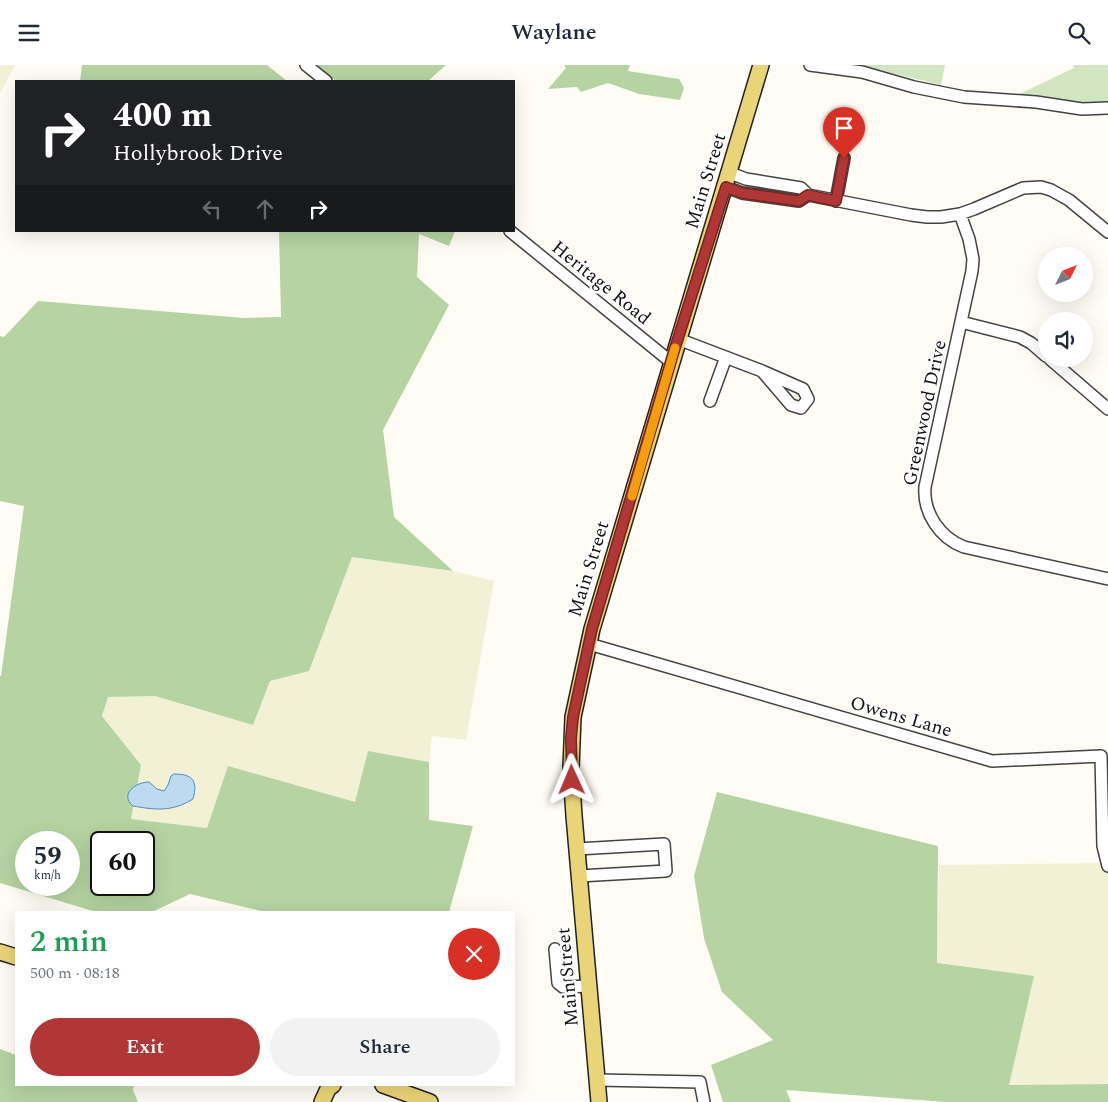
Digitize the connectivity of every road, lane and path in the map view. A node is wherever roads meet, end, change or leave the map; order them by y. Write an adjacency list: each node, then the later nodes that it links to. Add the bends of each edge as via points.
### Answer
1 (306, 65): 4 (street)
2 (761, 65): 7 (main road, Main Street)
3 (810, 65): 5 (street, via 862,72 964,97 1082,109)
4 (325, 80)
5 (1108, 108)
6 (844, 158): 8 (street)
7 (728, 180): 8 (street, via 742,193 799,201 808,195); 13 (main road, Main Street)
8 (836, 201): 9 (street, via 927,217)
9 (960, 214): 11 (street, via 1023,188 1041,187 1069,200); 12 (street, Greenwood Drive, via 973,259)
10 (511, 232): 16 (street, Heritage Road)
11 (1108, 232)
12 (961, 322): 14 (street, via 1020,337); 21 (street, Greenwood Drive, via 925,491 935,524 950,540 972,550)
13 (678, 339): 15 (street); 16 (main road, Main Street)
14 (1038, 349)
15 (726, 357): 18 (street); 19 (street)
16 (671, 362): 22 (main road, Main Street)
17 (1059, 367): 20 (street)
18 (762, 371)
19 (710, 401)
20 (1108, 409)
21 (1108, 579)
22 (589, 644): 23 (street, Owens Lane, via 992,761); 24 (main road, Main Street, via 576,698 571,738)
23 (1104, 756): 25 (street, Owens Lane, via 1103,846)
24 (577, 849): 26 (main road, Main Street); 26 (street, via 664,843 666,871)
25 (1108, 866)
26 (579, 876): 30 (main road, Main Street)
27 (555, 949): 30 (street, via 558,983 563,987)
28 (0, 951): 29 (main road)
29 (15, 957)
30 (589, 986): 31 (main road, Main Street)
31 (598, 1081): 38 (main road, Main Street); 39 (street, via 700,1082)
32 (316, 1086): 35 (main road)
33 (332, 1086): 36 (main road)
34 (386, 1086): 37 (main road)
35 (317, 1102)
36 (322, 1102)
37 (430, 1102)
38 (599, 1102)
39 (704, 1102)

